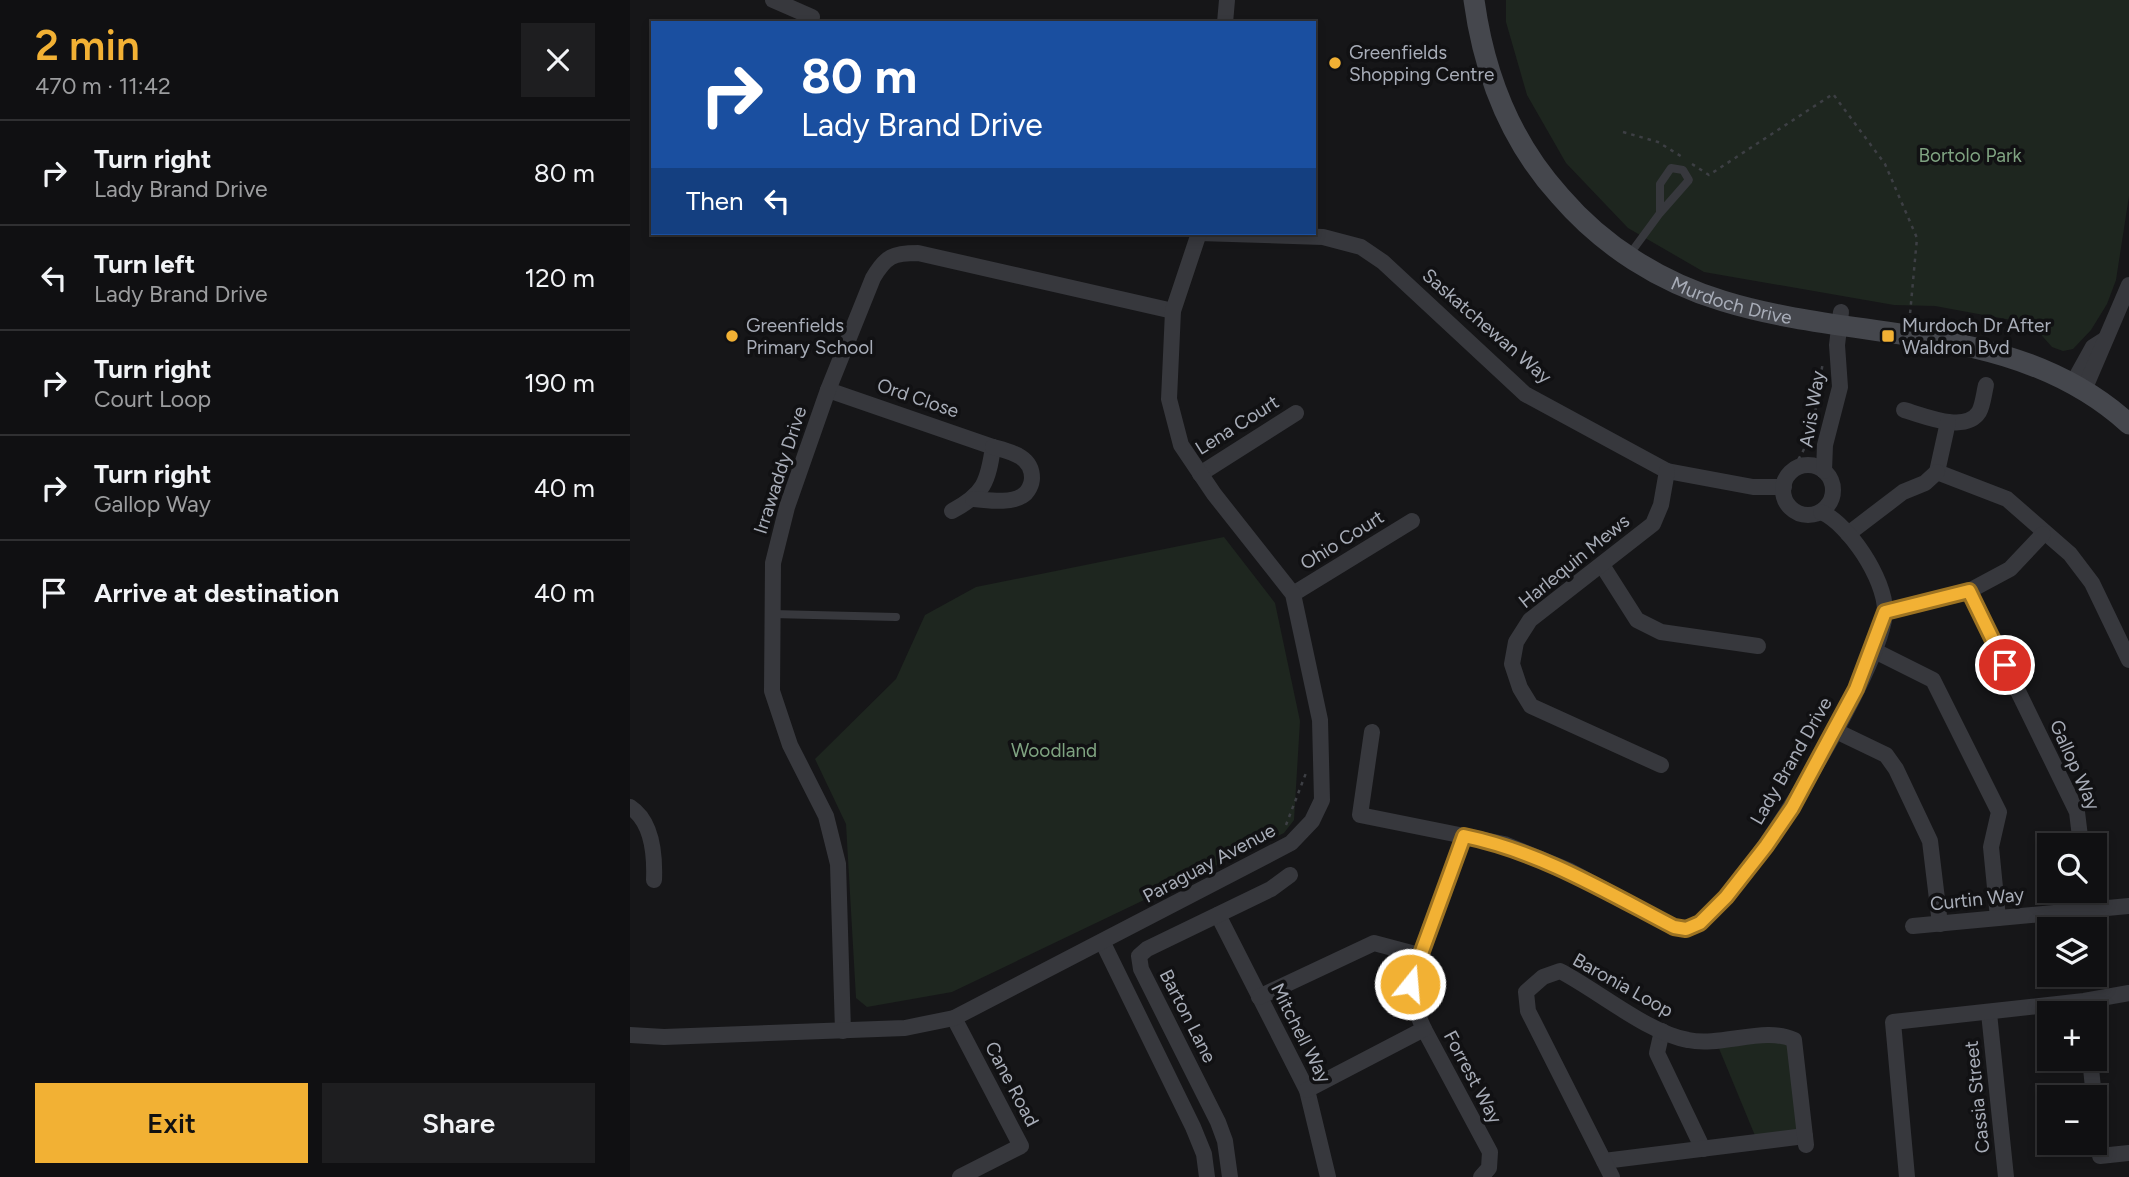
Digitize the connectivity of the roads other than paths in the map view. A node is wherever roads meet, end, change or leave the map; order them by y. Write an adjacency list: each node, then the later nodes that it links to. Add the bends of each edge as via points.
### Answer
1 (773, 0): 5 (street)
2 (1227, 0): 6 (street)
3 (1474, 0): 13 (main road, Murdoch Drive, via 1479,36 1507,118 1538,170 1591,229 1643,266 1702,294 1741,306)
4 (1486, 0): 10 (main road, Murdoch Drive, via 1491,35 1511,95 1538,149 1576,196)
5 (812, 17)
6 (1225, 21)
7 (1660, 213): 7 (lane, via 1662,178 1671,168 1683,170 1689,180); 10 (lane)
8 (1198, 235): 12 (street, Paraguay Avenue)
9 (1261, 235): 23 (street, Saskatchewan Way, via 1323,237 1361,247 1383,262 1525,394)
10 (1635, 247): 13 (main road, Murdoch Drive, via 1671,268 1726,290)
11 (2129, 285): 14 (street, via 2104,340 2093,347)
12 (1173, 312): 16 (street, Irrawaddy Drive, via 918,253 900,253 883,261 873,278); 26 (street, Paraguay Avenue, via 1169,399 1181,445)
13 (1840, 317): 14 (main road, Murdoch Drive, via 1979,334 2034,353); 24 (street, Avis Way, via 1840,387 1825,445)
14 (2081, 381): 17 (main road, Murdoch Drive); 21 (main road, Murdoch Drive)
15 (1986, 385): 20 (street, via 1978,413 1969,420)
16 (828, 390): 22 (street, Ord Close); 38 (street, Irrawaddy Drive, via 787,507 773,563)
17 (2129, 406)
18 (1904, 410): 20 (street)
19 (1296, 413): 26 (street, Lena Court)
20 (1948, 422): 25 (street)
21 (2129, 424)
22 (993, 447): 28 (street, via 986,484); 28 (street, Ord Close, via 1023,458 1032,468 1032,484 1024,496 1010,500)
23 (1667, 471): 27 (street, Saskatchewan Way, via 1753,487); 34 (street, Harlequin Mews, via 1653,524)
24 (1824, 471): 27 (street, via 1803,466); 30 (street, via 1833,493)
25 (1937, 472): 32 (street); 33 (street, via 2007,499)
26 (1200, 474): 36 (street, Paraguay Avenue)
27 (1785, 481): 30 (street, via 1786,502 1797,513)
28 (973, 499): 29 (street)
29 (952, 511)
30 (1821, 512): 32 (street, via 1834,518)
31 (1412, 521): 36 (street, Ohio Court)
32 (1848, 534): 37 (street, via 1874,573)
33 (2043, 534): 35 (street, via 2010,569); 42 (street, via 2070,554 2092,583)
34 (1602, 565): 40 (street, via 1637,620 1661,632); 45 (street, Harlequin Mews, via 1530,620 1516,642 1512,664 1531,706)
35 (1969, 591): 37 (street); 47 (street, Gallop Way, via 2077,812)
36 (1293, 594): 58 (street, Paraguay Avenue, via 1320,720 1322,800 1312,821 1291,843)
37 (1885, 612): 41 (street, Lady Brand Drive)
38 (772, 614): 39 (lane); 67 (street, Irrawaddy Drive, via 772,691 790,745 826,816 838,864)
39 (896, 617)
40 (1758, 646)
41 (1873, 650): 43 (street, Lady Brand Drive); 55 (street, via 1933,680 1998,812 1991,847)
42 (2129, 660)
43 (1834, 730): 48 (street, Lady Brand Drive, via 1766,846 1726,897 1700,923 1686,929 1674,927 1570,871 1504,844); 56 (street, via 1886,755 1896,769 1930,841)
44 (1372, 732): 48 (street, Lady Brand Drive, via 1360,815)
45 (1661, 765)
46 (630, 807): 50 (street, via 642,818 655,852)
47 (2080, 833)
48 (1464, 836): 59 (street, Forrest Way)
49 (1290, 875): 54 (street, Barton Lane)
50 (654, 880)
51 (2087, 903): 53 (street)
52 (2129, 906): 53 (street, Curtin Way)
53 (2088, 909): 55 (street, Curtin Way)
54 (1218, 915): 61 (street, Mitchell Way); 77 (street, Barton Lane, via 1147,949 1139,961 1218,1122)
55 (1998, 918): 56 (street, Curtin Way)
56 (1940, 924): 57 (street, Curtin Way)
57 (1913, 926)
58 (1103, 943): 65 (street, Paraguay Avenue); 76 (street, via 1193,1127)
59 (1419, 955): 61 (street, via 1385,944 1363,945); 66 (street, Forrest Way, via 1410,984)
60 (2129, 993): 62 (street)
61 (1259, 997): 70 (street, Mitchell Way)
62 (2104, 1001)
63 (2037, 1010): 64 (street)
64 (1989, 1013): 81 (street, via 1893,1022); 82 (street, Cassia Street)
65 (954, 1018): 67 (street, Paraguay Avenue, via 905,1028); 75 (street, Cane Road, via 1021,1146)
66 (1424, 1029): 70 (street); 79 (street, Forrest Way, via 1490,1152 1489,1168)
67 (843, 1031): 69 (street, Paraguay Avenue)
68 (1662, 1031): 71 (street, via 1657,1053); 71 (street, Baronia Loop, via 1689,1041 1783,1034 1794,1040 1806,1141); 74 (street, Baronia Loop, via 1560,971 1543,977 1526,992 1528,1011)
69 (630, 1035)
70 (1307, 1090): 78 (street, Mitchell Way)
71 (1703, 1149): 74 (street, Baronia Loop)
72 (2129, 1153): 73 (street)
73 (2100, 1155)
74 (1604, 1161): 80 (street, Baronia Loop)
75 (960, 1177)
76 (1207, 1177)
77 (1230, 1177)
78 (1328, 1177)
79 (1481, 1177)
80 (1612, 1177)
81 (1907, 1177)
82 (2006, 1177)

